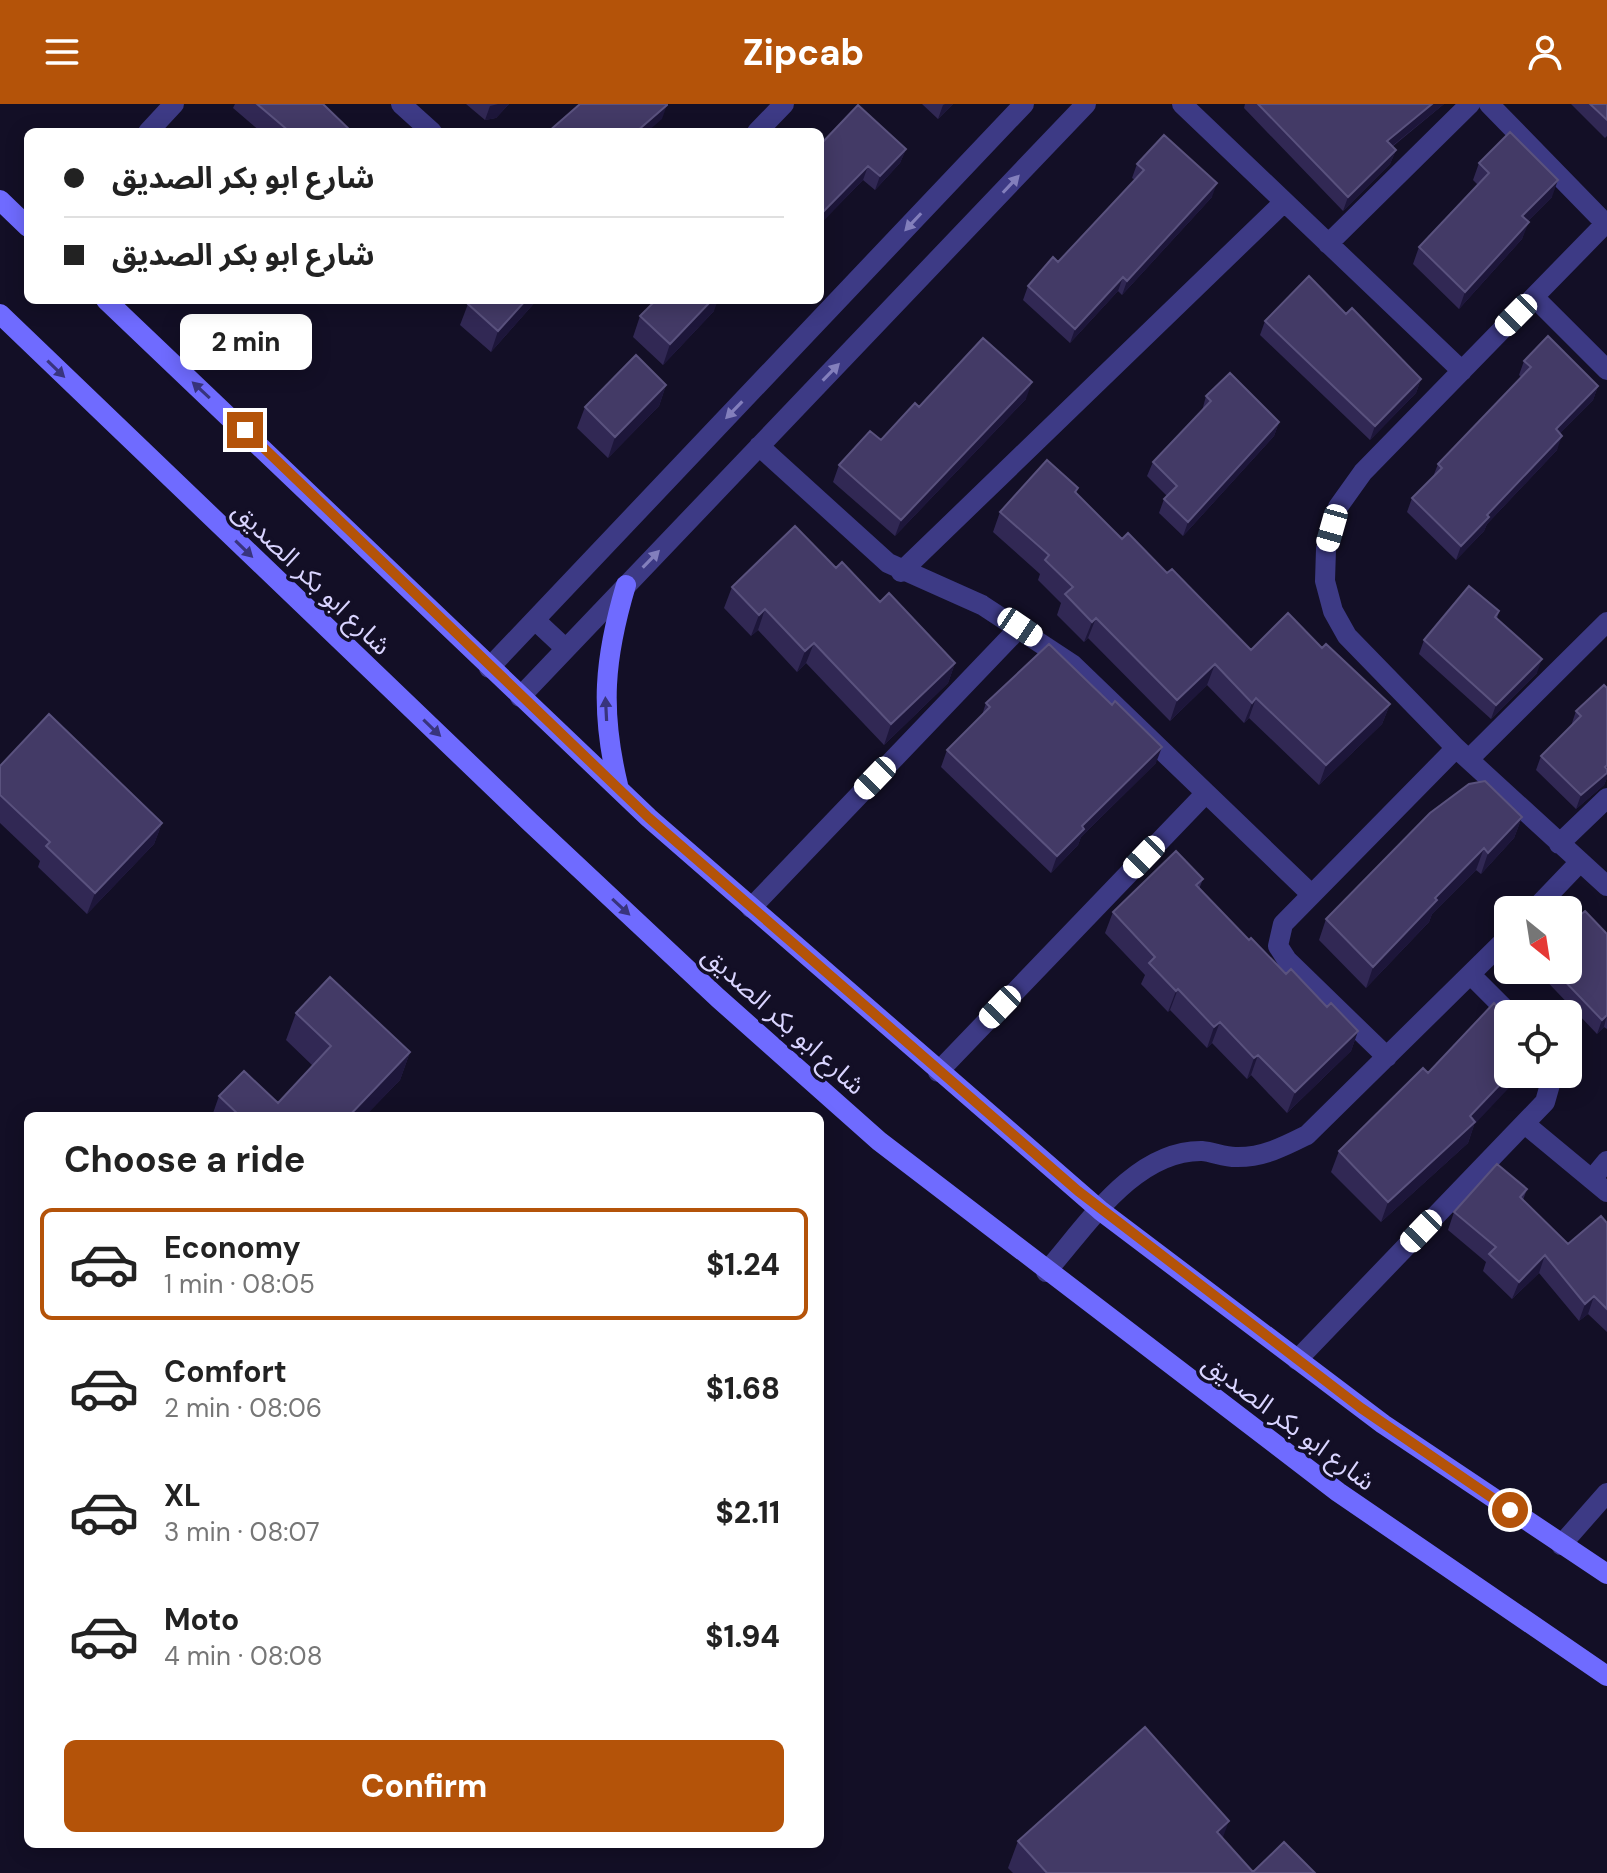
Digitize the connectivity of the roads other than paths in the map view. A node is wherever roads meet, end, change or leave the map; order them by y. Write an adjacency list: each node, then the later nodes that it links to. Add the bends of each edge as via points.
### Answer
1 (174, 104): 9 (street)
2 (401, 104): 10 (street)
3 (784, 104): 11 (street)
4 (1086, 104): 22 (street, one-way to 4)
5 (1182, 104): 13 (street)
6 (1470, 104): 16 (street)
7 (1489, 104): 15 (street)
8 (1017, 106): 25 (street, one-way to 25)
9 (152, 128)
10 (428, 128)
11 (761, 128)
12 (0, 200): 14 (main road)
13 (1284, 202): 16 (street); 23 (street)
14 (24, 223)
15 (1606, 223): 17 (street)
16 (1328, 244): 21 (street)
17 (1534, 297): 20 (street); 21 (street)
18 (110, 304): 29 (main road, شارع ابو بكر الصديق, one-way to 18)
19 (0, 314): 51 (main road, شارع ابو بكر الصديق, one-way to 51, via 718,998 879,1141)
20 (1607, 370)
21 (1462, 371): 31 (street, via 1363,472 1338,507 1326,549 1325,581 1347,636)
22 (759, 446): 23 (street); 24 (street, one-way to 22)
23 (901, 572): 27 (street, via 982,605)
24 (626, 585): 28 (street); 32 (main road, one-way to 24, via 604,705 606,665)
25 (535, 620): 28 (street); 29 (street)
26 (1607, 622): 31 (street)
27 (1020, 627): 33 (street, via 1072,664); 40 (street)
28 (566, 649): 30 (street)
29 (489, 668): 30 (main road, شارع ابو بكر الصديق)
30 (520, 697): 32 (main road, شارع ابو بكر الصديق)
31 (1462, 754): 35 (street); 38 (street)
32 (618, 785): 40 (main road, شارع ابو بكر الصديق)
33 (1206, 793): 38 (street); 45 (street)
34 (1607, 798): 35 (street)
35 (1559, 844): 36 (street)
36 (1580, 862): 37 (street); 39 (street)
37 (1607, 886)
38 (1311, 894): 44 (street, via 1283,924 1278,946)
39 (1547, 896)
40 (751, 908): 45 (main road, شارع ابو بكر الصديق)
41 (1494, 951): 42 (street)
42 (1471, 975): 43 (street); 44 (street)
43 (1496, 1000)
44 (1387, 1057): 50 (street, via 1307,1135 1274,1152 1237,1157 1200,1151 1161,1160 1127,1182)
45 (938, 1072): 50 (main road, شارع ابو بكر الصديق)
46 (1549, 1088): 47 (street, via 1545,1102)
47 (1525, 1124): 49 (street); 52 (street)
48 (1607, 1161): 49 (street)
49 (1599, 1185)
50 (1101, 1211): 51 (street); 52 (main road, شارع ابو بكر الصديق)
51 (1046, 1272): 56 (main road, شارع ابو بكر الصديق, via 1338,1492)
52 (1297, 1360): 54 (main road, شارع ابو بكر الصديق)
53 (1607, 1493): 54 (street)
54 (1561, 1545): 55 (main road, شارع ابو بكر الصديق)
55 (1607, 1574)
56 (1607, 1676)

